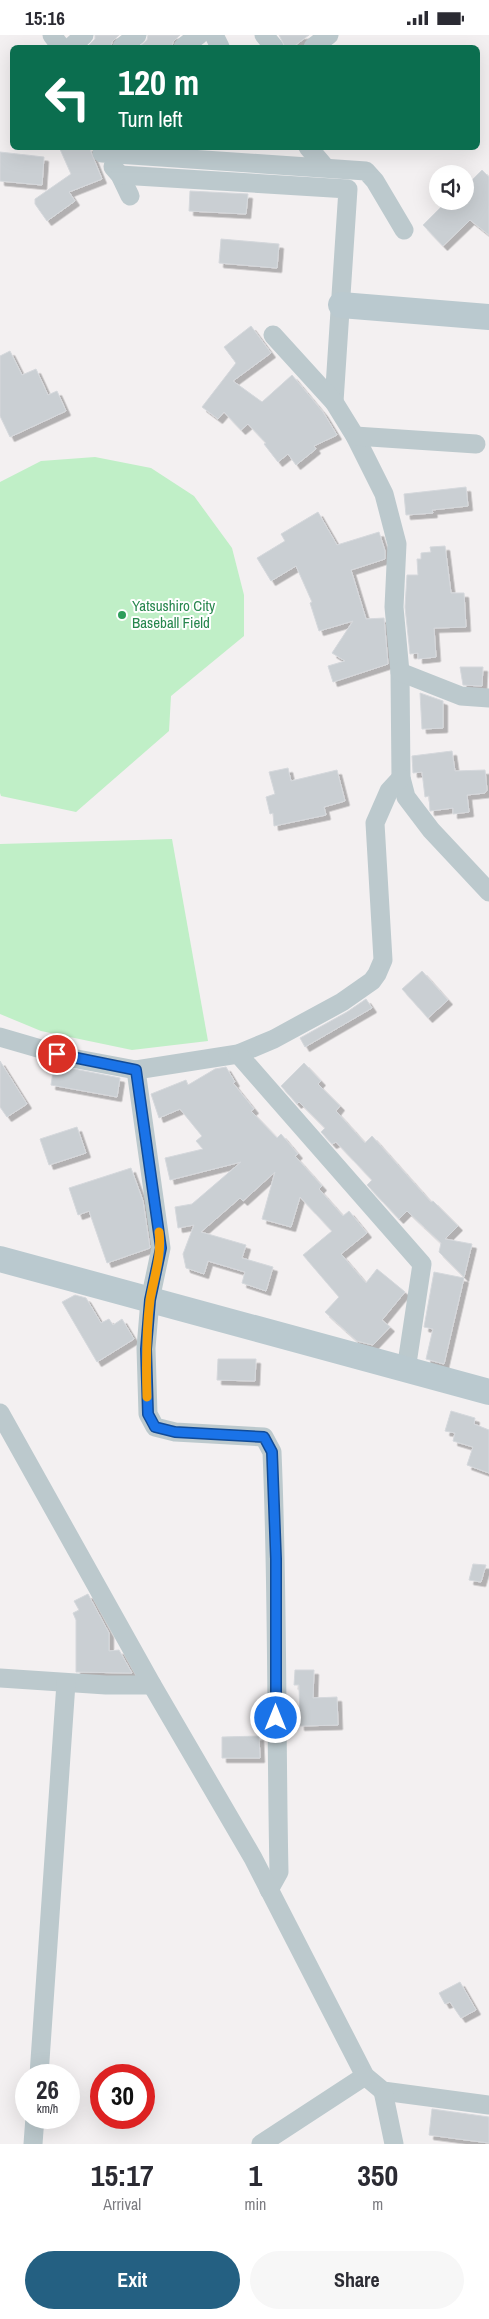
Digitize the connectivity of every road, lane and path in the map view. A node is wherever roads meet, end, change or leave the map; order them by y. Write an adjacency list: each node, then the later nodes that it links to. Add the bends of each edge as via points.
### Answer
1 (84, 35): 5 (street)
2 (137, 35): 6 (street)
3 (199, 35): 7 (street)
4 (329, 35): 8 (street)
5 (73, 45)
6 (124, 45)
7 (186, 45)
8 (316, 45)
9 (110, 150): 12 (street); 15 (street)
10 (232, 150): 13 (street)
11 (311, 150): 14 (street)
12 (172, 152): 13 (street)
13 (220, 160): 14 (street)
14 (325, 167): 17 (street, via 366,171)
15 (120, 175): 16 (street); 18 (street, via 348,189)
16 (130, 196)
17 (404, 229)
18 (341, 305): 19 (street); 21 (street)
19 (489, 317)
20 (273, 335): 21 (street)
21 (334, 402): 22 (street)
22 (355, 436): 23 (street); 24 (street, via 384,494 397,544 394,607)
23 (476, 444)
24 (400, 672): 25 (street, via 461,696); 26 (street)
25 (489, 698)
26 (401, 777): 27 (street, via 406,797 431,830); 29 (street, via 389,791 374,823 383,960 378,974 365,987 312,1019)
27 (489, 892)
28 (0, 1037): 30 (street, via 72,1059)
29 (238, 1053): 30 (street); 33 (street, via 422,1264)
30 (136, 1070): 32 (street, via 161,1248)
31 (0, 1259): 32 (street)
32 (150, 1300): 33 (street); 39 (street, via 146,1349 148,1414 155,1427 175,1432 264,1437 272,1452 279,1872)
33 (406, 1370): 34 (street)
34 (489, 1393)
35 (0, 1413): 38 (street)
36 (0, 1678): 37 (street)
37 (66, 1683): 38 (street); 40 (street)
38 (152, 1685): 39 (street)
39 (269, 1890): 41 (street)
40 (40, 2064)
41 (365, 2076): 42 (street); 46 (street)
42 (383, 2091): 43 (street); 47 (street)
43 (489, 2105)
44 (34, 2129): 45 (street)
45 (33, 2144)
46 (261, 2144)
47 (394, 2144)

